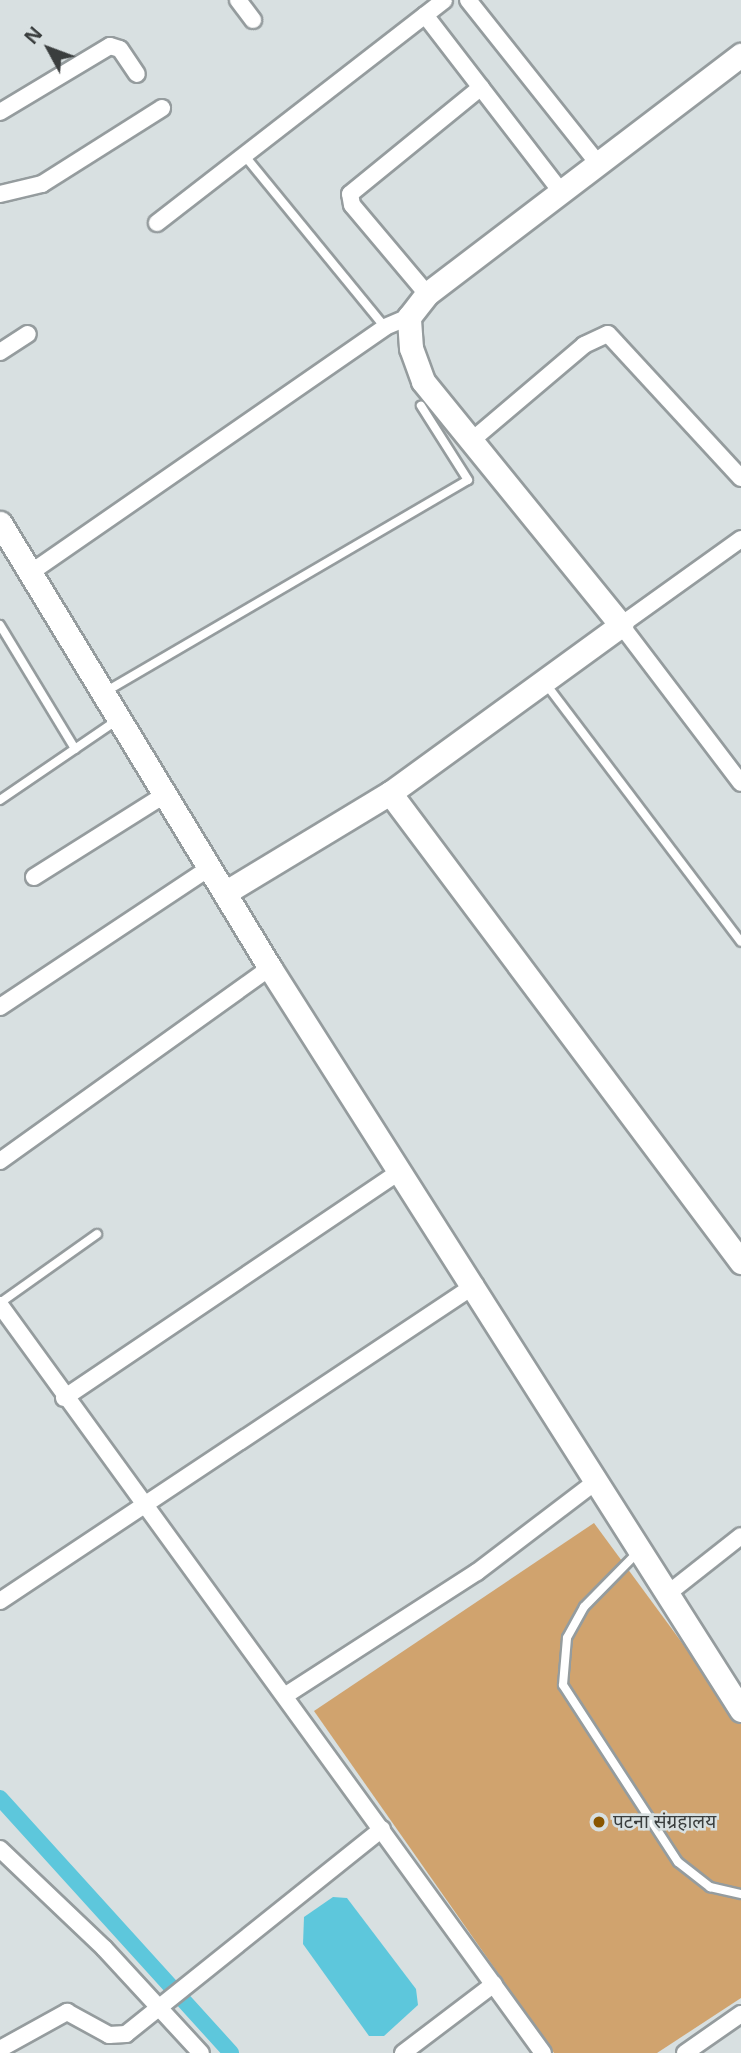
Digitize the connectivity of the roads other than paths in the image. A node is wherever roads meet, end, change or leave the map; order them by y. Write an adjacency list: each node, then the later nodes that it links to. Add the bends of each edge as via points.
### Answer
1 (238, 0): 5 (street)
2 (444, 0): 4 (street)
3 (468, 0): 12 (street)
4 (425, 15): 8 (street); 11 (street)
5 (253, 20)
6 (741, 55): 12 (street)
7 (137, 74): 10 (street, via 120,49 110,46)
8 (481, 87): 13 (street); 16 (street, via 350,194 352,205)
9 (162, 108): 14 (street, via 42,184)
10 (0, 112)
11 (244, 155): 15 (street); 18 (lane)
12 (597, 162): 13 (street)
13 (560, 190): 16 (street)
14 (0, 194)
15 (158, 223)
16 (427, 294): 17 (street)
17 (409, 317): 18 (street); 22 (street, via 418,372)
18 (385, 327): 26 (street)
19 (28, 334): 20 (street)
20 (0, 352)
21 (421, 406): 30 (lane, via 468,480)
22 (471, 442): 23 (street, via 584,345 608,334); 28 (street)
23 (741, 478)
24 (0, 524): 26 (street)
25 (741, 539): 28 (street)
26 (33, 571): 30 (street)
27 (0, 625): 32 (lane)
28 (621, 625): 29 (street); 33 (street)
29 (544, 681): 34 (street); 40 (lane)
30 (105, 692): 31 (street)
31 (121, 718): 32 (lane); 35 (street)
32 (75, 749): 36 (lane)
33 (741, 783)
34 (396, 789): 39 (street); 41 (street)
35 (166, 794): 37 (street); 38 (street)
36 (0, 800)
37 (209, 868): 39 (street); 43 (street)
38 (34, 877)
39 (228, 891): 42 (street)
40 (741, 942)
41 (528, 967): 47 (street); 48 (street)
42 (270, 968): 44 (street); 45 (street)
43 (0, 1007)
44 (0, 1161)
45 (401, 1171): 49 (street); 51 (street)
46 (97, 1234): 50 (lane)
47 (741, 1237)
48 (741, 1262)
49 (475, 1285): 52 (street); 53 (street)
50 (0, 1304): 51 (street)
51 (64, 1398): 53 (street)
52 (594, 1483): 55 (street); 58 (street, via 477,1572)
53 (146, 1508): 57 (street); 58 (street)
54 (741, 1536): 56 (street)
55 (638, 1552): 56 (street); 62 (lane, via 584,1607 567,1638 563,1685 678,1862 710,1887)
56 (666, 1595): 59 (street)
57 (0, 1601)
58 (286, 1695): 60 (street)
59 (741, 1710)
60 (382, 1829): 63 (street); 64 (street)
61 (0, 1849): 64 (street)
62 (741, 1894)
63 (494, 1984): 68 (street); 69 (street)
64 (164, 2006): 66 (street, via 118,2037 67,2012); 67 (street)
65 (741, 2014): 70 (street)
66 (0, 2049)
67 (201, 2053)
68 (403, 2053)
69 (543, 2053)
70 (685, 2053)

